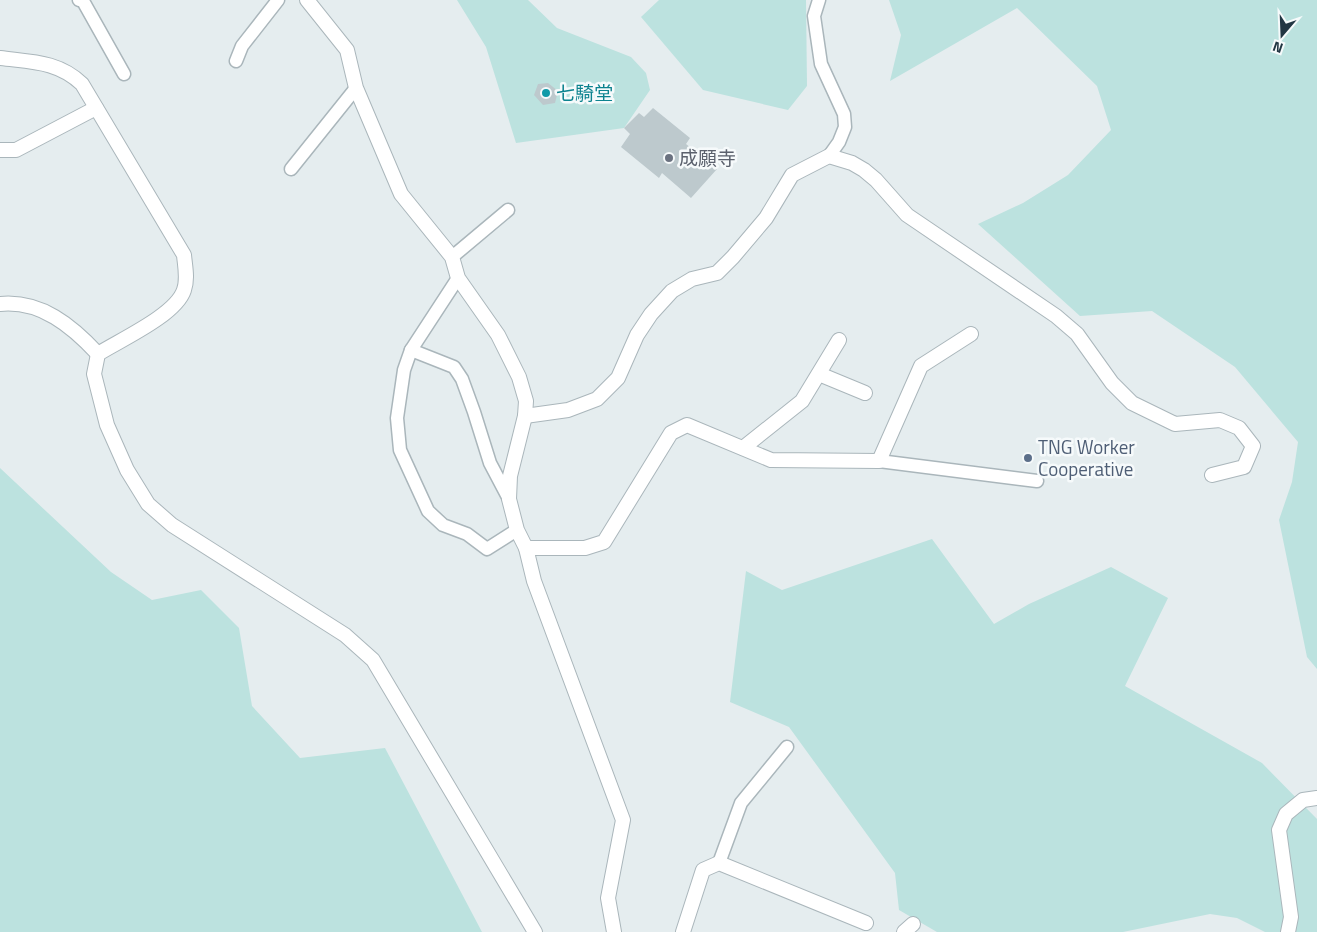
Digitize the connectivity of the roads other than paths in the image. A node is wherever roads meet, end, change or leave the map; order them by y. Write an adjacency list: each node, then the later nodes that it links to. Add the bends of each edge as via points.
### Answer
1 (78, 0): 7 (lane, via 83,1)
2 (278, 0): 6 (lane, via 242,46)
3 (307, 0): 8 (street, via 348,50)
4 (819, 0): 11 (lane, via 814,16 821,64 844,114 845,127)
5 (0, 58): 9 (street, via 52,65 70,72 82,84)
6 (236, 61)
7 (124, 74)
8 (356, 88): 12 (lane); 14 (street, via 401,194)
9 (96, 108): 10 (street, via 16,150); 20 (street, via 184,255 186,273 184,290 174,306)
10 (0, 150)
11 (830, 156): 23 (street, via 792,175 766,218 734,257 717,272 692,279 672,291 637,335 618,378 597,399 568,410); 26 (street, via 864,170 907,215 1056,316 1077,334 1112,383 1132,403 1176,424 1220,420 1239,428 1253,446 1244,468)
12 (291, 169)
13 (508, 210): 14 (lane)
14 (452, 257): 15 (street)
15 (458, 278): 19 (lane); 23 (street, via 498,335 515,369 526,401)
16 (0, 304): 20 (street, via 24,304 44,310 75,329)
17 (971, 334): 25 (street, via 921,366)
18 (838, 340): 21 (street)
19 (411, 350): 28 (lane, via 454,367 462,379 490,462); 29 (lane, via 404,370 397,418 400,450 428,511 443,525 467,534 487,549)
20 (98, 354): 35 (street, via 94,374 107,425 127,470 148,504 172,524 345,634 372,660)
21 (819, 374): 22 (street); 24 (street, via 802,401)
22 (865, 394)
23 (525, 416): 28 (street, via 510,476)
24 (744, 448): 25 (street, via 770,460); 30 (street, via 687,425 671,433 604,542 585,548)
25 (879, 462): 27 (lane)
26 (1212, 475)
27 (1037, 481)
28 (509, 499): 29 (street)
29 (517, 530): 30 (street)
30 (526, 548): 36 (street, via 537,590 623,820 608,898)
31 (786, 747): 33 (lane, via 741,803)
32 (1317, 798): 38 (street, via 1303,800 1286,814 1279,830 1291,917)
33 (719, 863): 34 (street); 37 (street, via 703,870)
34 (866, 923)
35 (535, 932)
36 (614, 932)
37 (683, 932)
38 (1288, 932)

